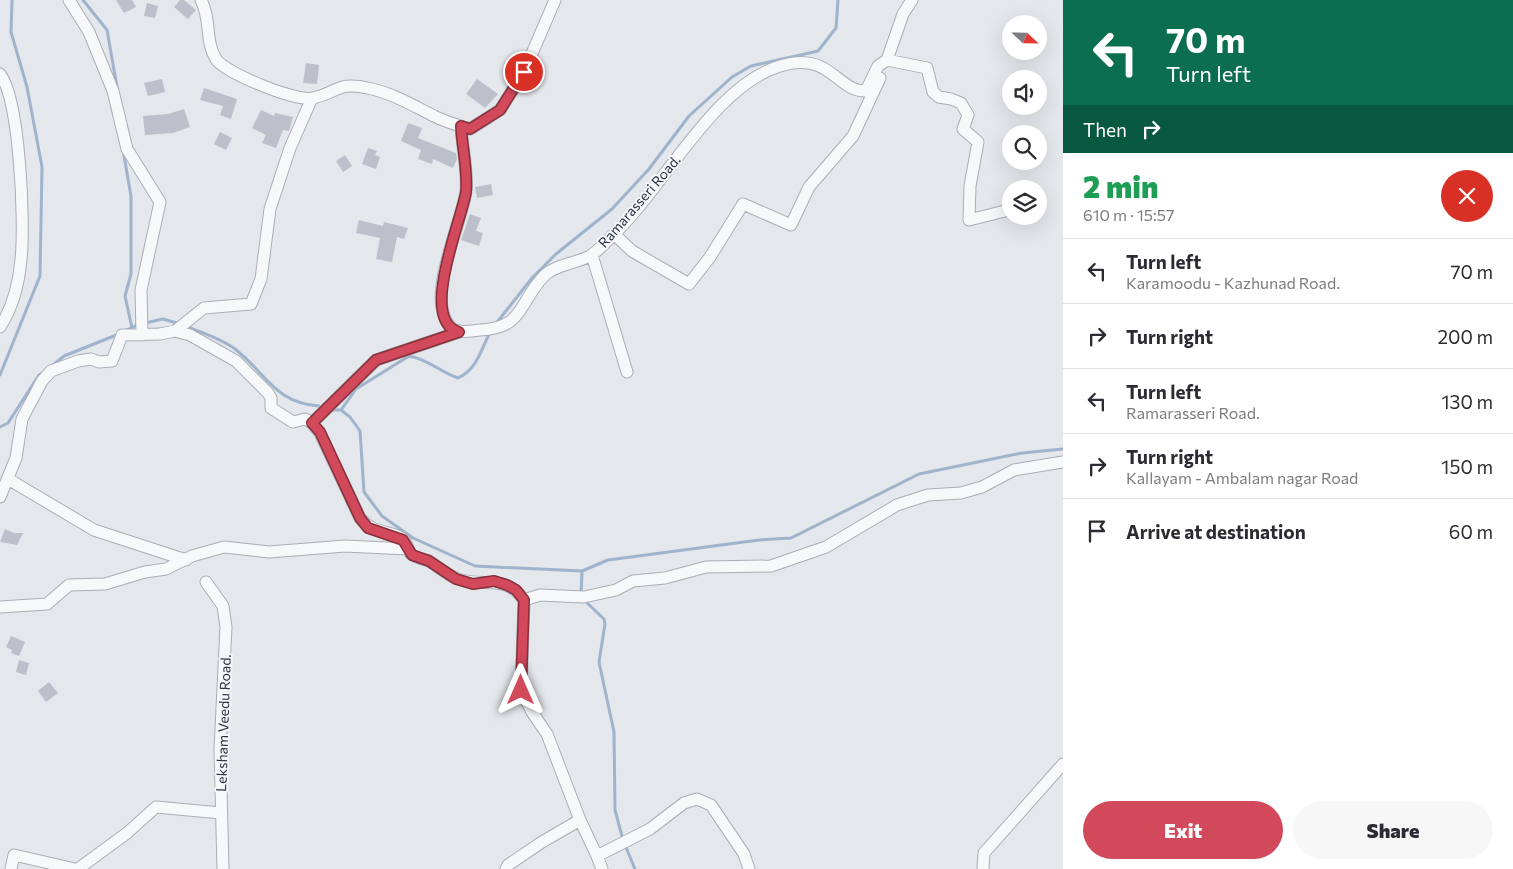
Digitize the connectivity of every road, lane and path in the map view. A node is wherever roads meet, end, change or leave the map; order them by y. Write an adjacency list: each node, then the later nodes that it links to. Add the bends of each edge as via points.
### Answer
1 (69, 0): 15 (street, via 90,32 113,91 127,149 160,202 141,290)
2 (201, 0): 7 (street, via 216,60 282,94)
3 (555, 0): 8 (street, via 524,72 500,110 470,129)
4 (912, 0): 5 (street, via 903,14)
5 (887, 60): 9 (street, via 927,68 939,98 961,104 968,115 963,129 978,142 970,186 969,220); 10 (street, Ramarasseri Road., via 878,66 866,91 857,90 830,71 810,62 779,66 748,81 706,123); 10 (street, via 853,136 809,187 792,225 744,204 689,284 632,250)
6 (0, 74): 12 (street, via 11,97 22,188 22,259 11,310)
7 (312, 98): 8 (street, via 352,85 369,88 394,95 435,117); 13 (street, via 290,148 270,209 261,279 251,304 204,308)
8 (461, 126): 14 (street, via 466,191 445,265 442,295 445,321)
9 (1002, 213)
10 (614, 234): 11 (street, Ramarasseri Road.)
11 (592, 255): 14 (street, Ramarasseri Road., via 548,273 512,322 492,330); 16 (street)
12 (0, 327)
13 (175, 331): 15 (street); 17 (street, via 190,335 236,361 268,393 271,408 287,420 305,419)
14 (459, 332): 17 (street, Ramarasseri Road., via 376,360)
15 (142, 335): 19 (street, via 120,336 112,361 78,361 48,374 22,419 16,458)
16 (627, 372)
17 (312, 423): 21 (street, via 320,432 360,518 368,528 403,540)
18 (1063, 462): 24 (street, via 1014,470 982,487 961,493 928,495 896,504 826,547 769,566 706,567 665,578 633,581 616,590 581,597 540,596)
19 (8, 479): 20 (street); 22 (street, via 94,530)
20 (0, 497)
21 (408, 549): 22 (street, via 345,546 269,552 224,547); 24 (street, via 412,555 429,561 456,579 473,584 494,581 507,585)
22 (186, 560): 25 (street, via 166,569 105,584 69,585 47,604)
23 (206, 582): 27 (street, Leksham Veedu Road., via 223,606 226,627 220,748)
24 (524, 600): 28 (street, via 521,690 547,734)
25 (0, 607)
26 (1063, 764): 36 (street, via 984,853)
27 (221, 813): 31 (street, via 156,807 127,833); 32 (street, Leksham Veedu Road.)
28 (580, 820): 29 (street); 33 (street, via 542,842)
29 (597, 856): 34 (street); 35 (street, via 650,830 684,803 698,799 711,805 744,854)
30 (11, 869): 31 (street, via 14,855)
31 (77, 869)
32 (223, 869)
33 (506, 869)
34 (602, 869)
35 (749, 869)
36 (983, 869)

